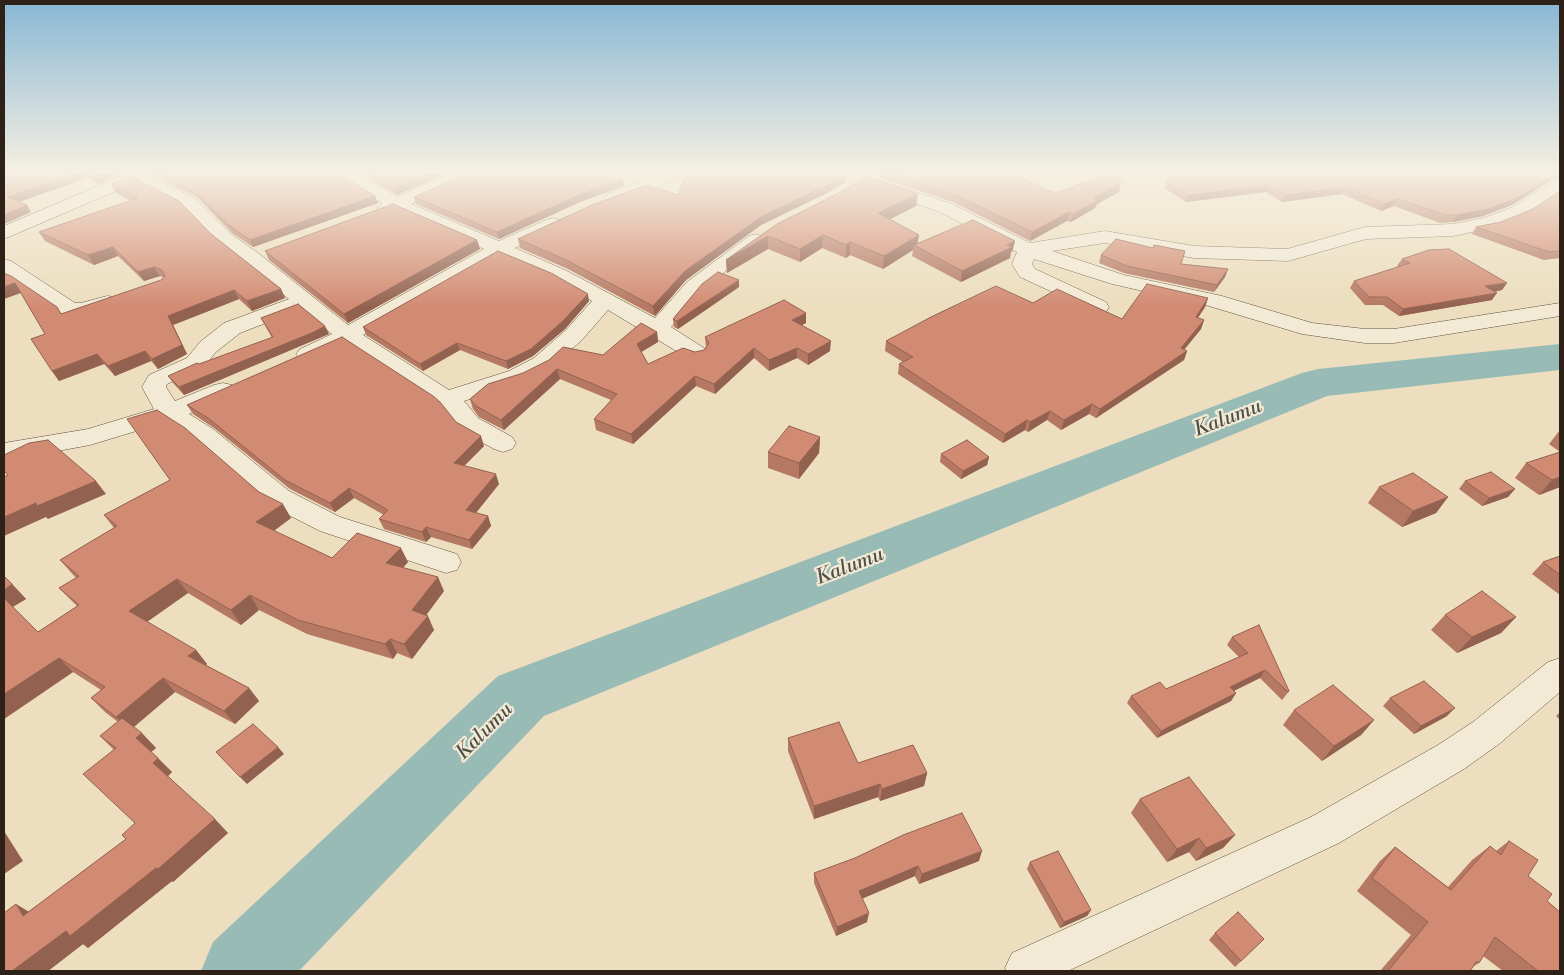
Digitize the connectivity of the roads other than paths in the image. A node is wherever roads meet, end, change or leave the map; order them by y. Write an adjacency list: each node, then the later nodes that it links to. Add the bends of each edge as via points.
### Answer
1 (42, 216): 8 (street)
2 (203, 216): 14 (street, via 224,238 260,254)
3 (426, 216): 9 (street)
4 (569, 216): 9 (street)
5 (963, 216): 10 (street)
6 (1507, 216): 10 (street, via 1453,230 1365,233 1288,255 1194,252 1106,237)
7 (768, 231): 17 (street, via 694,286)
8 (4, 233)
9 (500, 248): 13 (street); 18 (street)
10 (1028, 250): 15 (street, via 1022,264 1027,273); 16 (street, via 1119,280 1214,301 1310,329 1365,336 1394,336)
11 (4, 265): 12 (street, via 76,311)
12 (127, 296)
13 (606, 300): 17 (street); 22 (street, via 542,363 517,376)
14 (303, 301): 18 (street); 23 (street, via 232,328 208,347 195,363 157,380 154,388)
15 (1098, 306)
16 (1560, 310)
17 (658, 329): 19 (street)
18 (347, 335): 20 (street); 22 (street)
19 (696, 353)
20 (291, 361)
21 (239, 383): 23 (street)
22 (446, 399): 24 (street, via 469,424)
23 (169, 413): 25 (street, via 90,437); 26 (street, via 204,435 280,498 330,524)
24 (503, 443)
25 (4, 452)
26 (446, 562)
27 (1560, 672): 28 (street, via 1458,752 1326,830)
28 (1027, 968)

